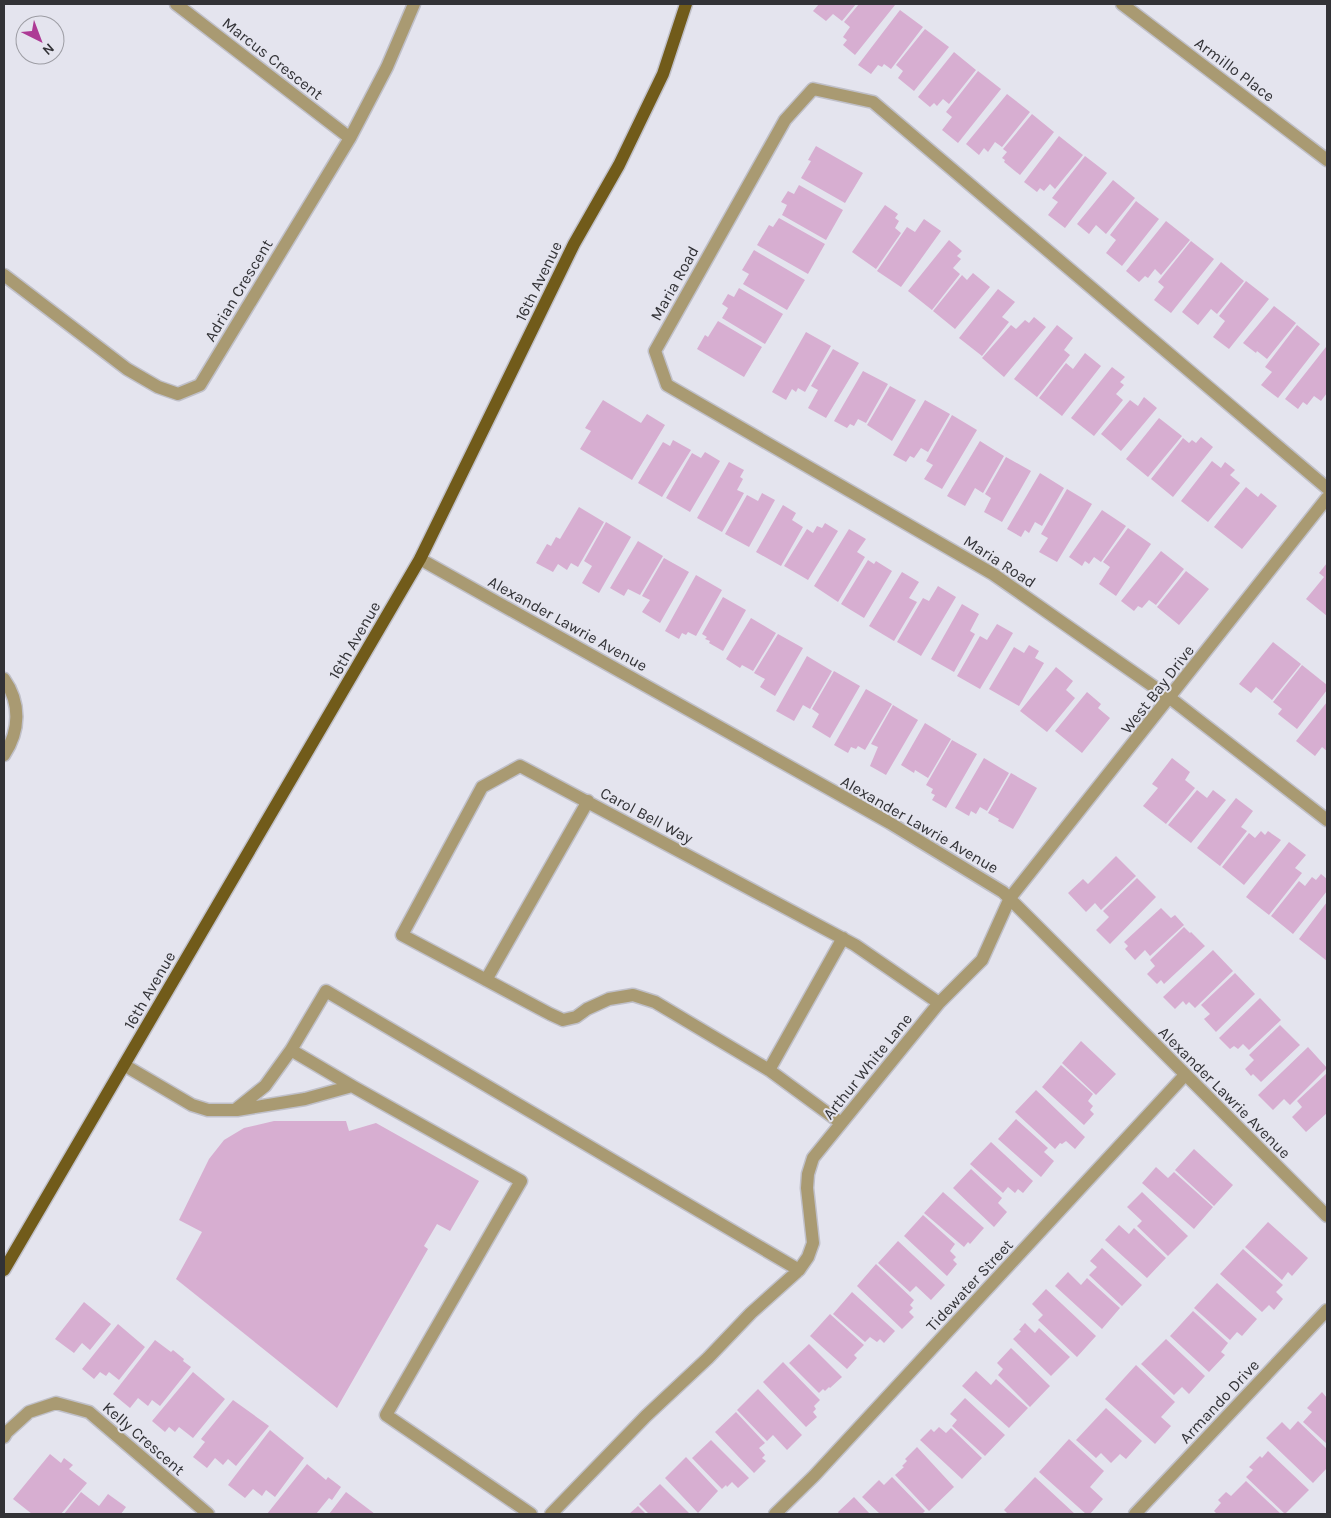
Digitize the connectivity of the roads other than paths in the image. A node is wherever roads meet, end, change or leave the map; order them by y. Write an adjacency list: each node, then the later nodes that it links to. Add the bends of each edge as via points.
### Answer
1 (176, 4): 5 (street, Marcus Crescent)
2 (414, 4): 5 (street, Adrian Crescent, via 387,67)
3 (686, 4): 10 (main road, 16th Avenue, via 663,74 627,149 574,244)
4 (1122, 4): 6 (street, Armillo Place)
5 (350, 138): 7 (street, Adrian Crescent, via 200,385 178,394 158,387 128,369)
6 (1327, 160)
7 (4, 275)
8 (1327, 488): 12 (street, Maria Road, via 872,102 813,89 784,120 655,351 667,385 993,574)
9 (1327, 498): 12 (street, West Bay Drive)
10 (420, 559): 16 (street, Alexander Lawrie Avenue, via 890,823); 21 (main road, 16th Avenue)
11 (4, 679): 13 (street, via 12,690 17,720)
12 (1170, 698): 15 (street, Maria Road); 16 (street, West Bay Drive)
13 (4, 755)
14 (588, 801): 17 (street, Carol Bell Way); 18 (street); 18 (street, Carol Bell Way, via 520,766 482,787 402,935)
15 (1327, 820)
16 (1010, 898): 19 (street, Arthur White Lane, via 982,960); 23 (street, Alexander Lawrie Avenue)
17 (843, 938): 19 (street, Carol Bell Way); 22 (street)
18 (486, 980): 22 (street, via 563,1020 576,1017 609,999 633,994 656,1002)
19 (939, 1002): 26 (street, Arthur White Lane)
20 (291, 1050): 24 (street); 25 (street, via 265,1086); 29 (street, via 326,991)
21 (124, 1065): 25 (street, via 192,1105 208,1110); 28 (main road, 16th Avenue)
22 (769, 1070): 26 (street)
23 (1185, 1075): 27 (street, Alexander Lawrie Avenue); 35 (street, Tidewater Street, via 814,1476)
24 (352, 1086): 25 (street, via 305,1099); 33 (street, via 521,1181 386,1415)
25 (235, 1110)
26 (842, 1123): 29 (street, Arthur White Lane, via 813,1158 808,1174 812,1243)
27 (1327, 1216)
28 (4, 1270)
29 (799, 1270): 34 (street, via 646,1416)
30 (1327, 1310): 36 (street, Armando Drive)
31 (4, 1437): 32 (street, Kelly Crescent, via 29,1412 56,1403 89,1412)
32 (208, 1514)
33 (530, 1514)
34 (551, 1514)
35 (775, 1514)
36 (1136, 1514)

